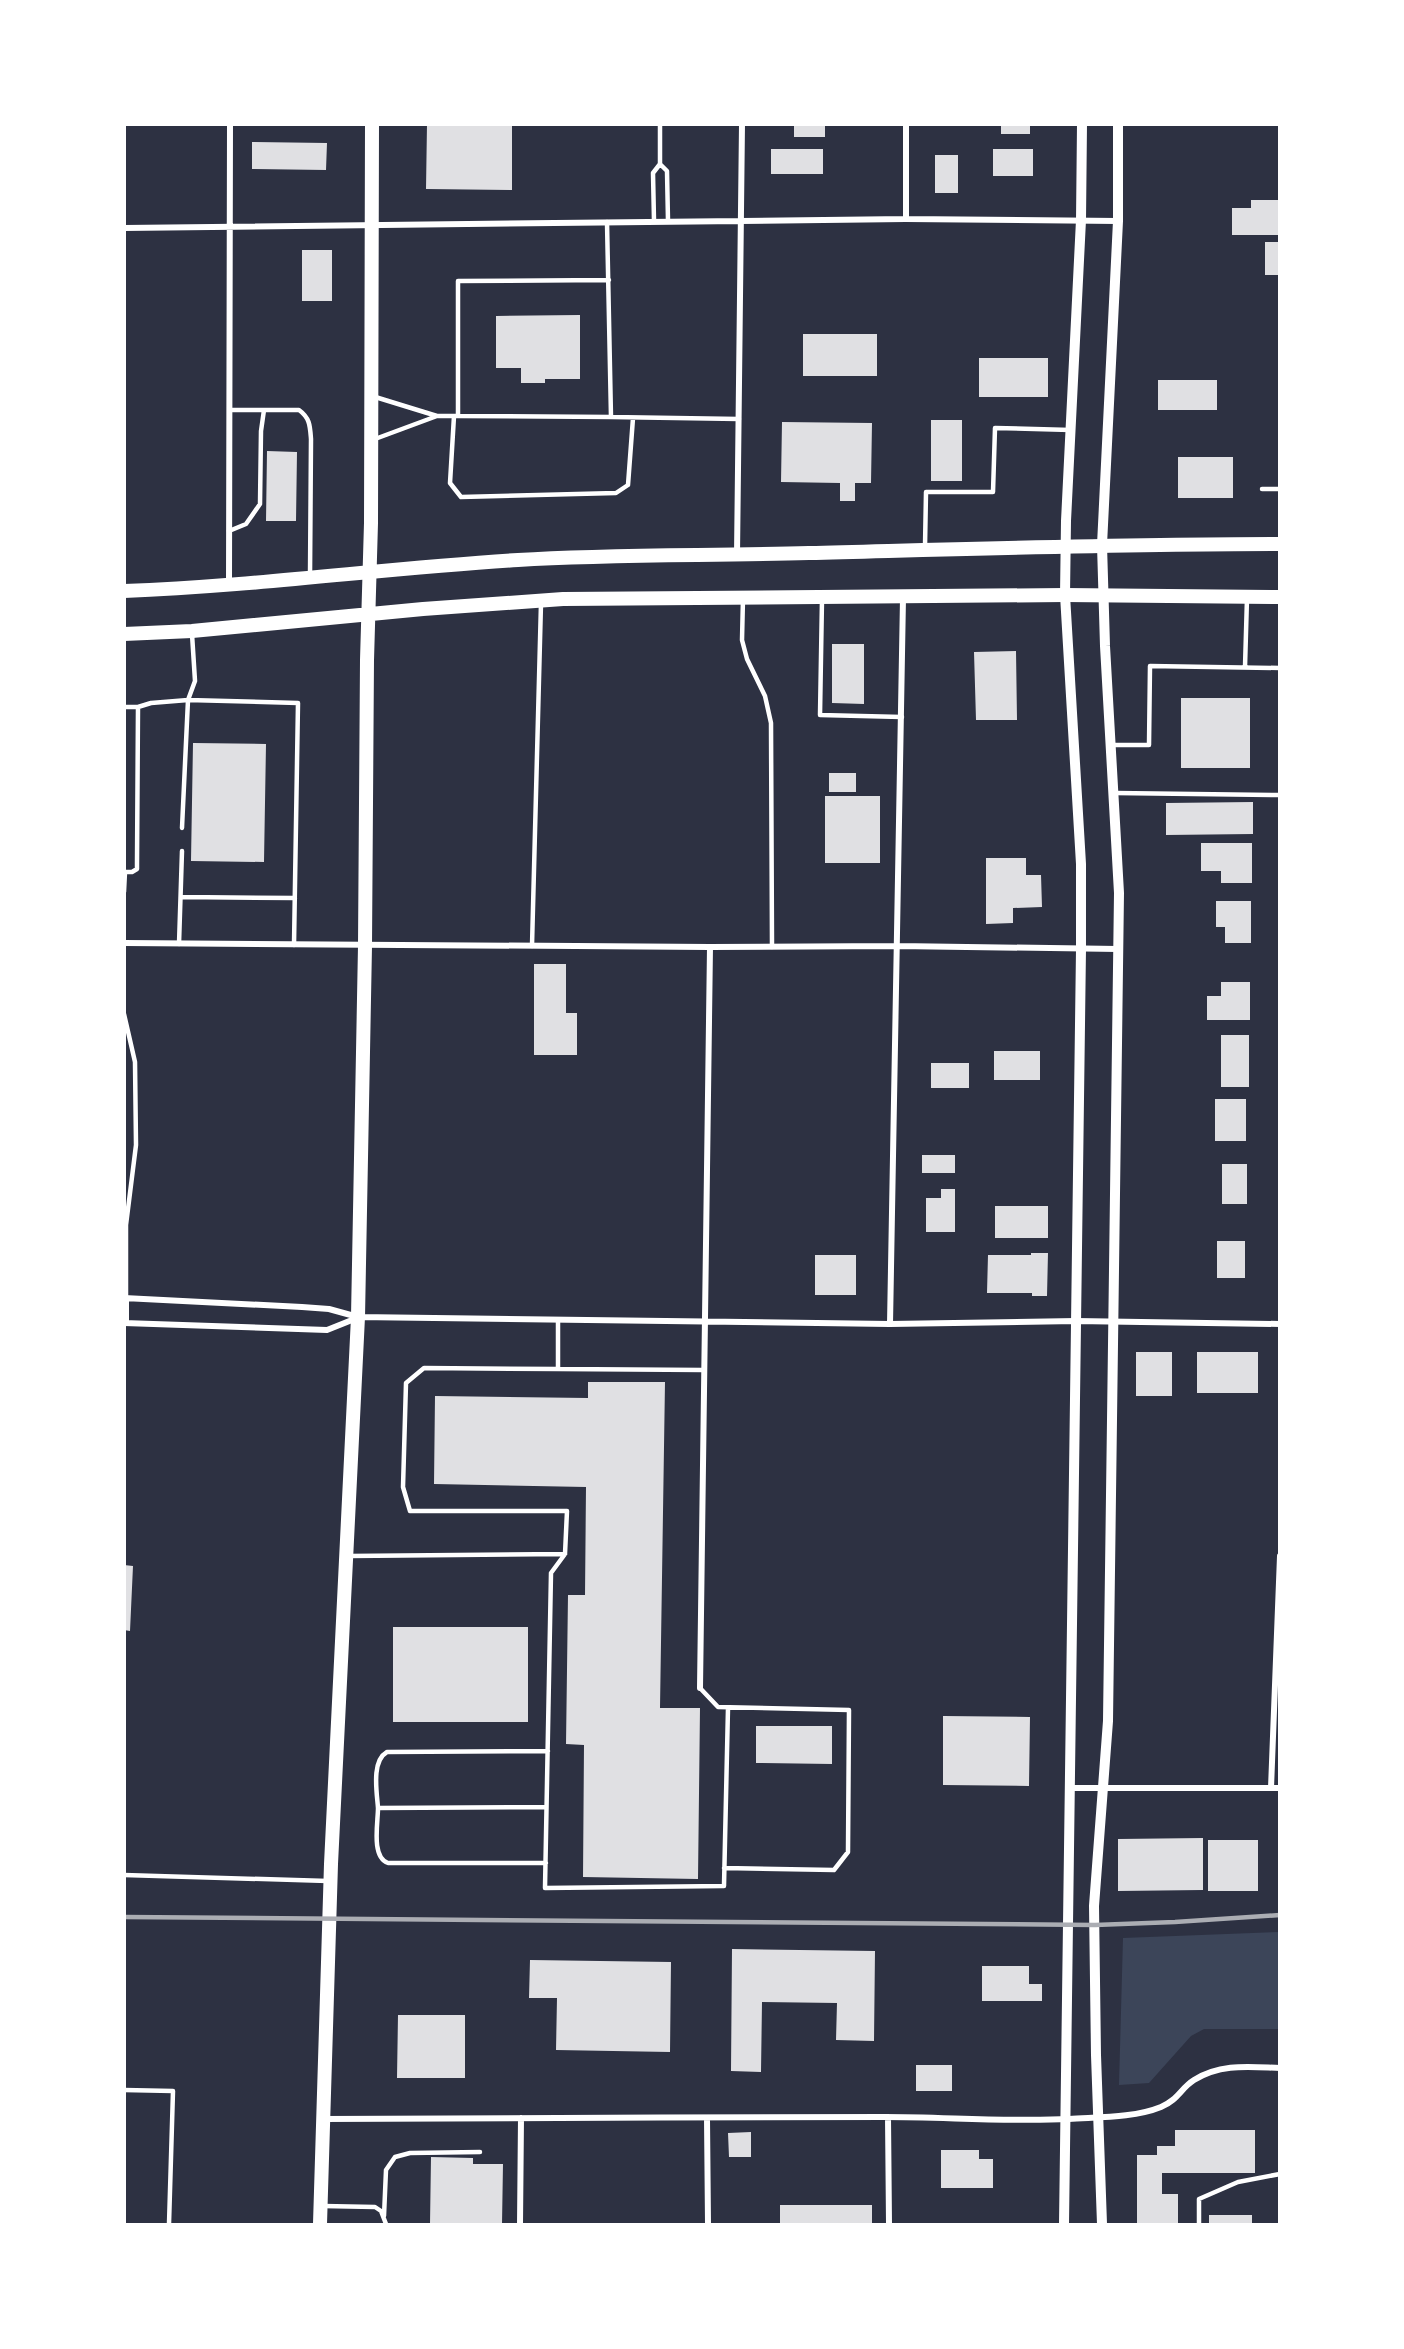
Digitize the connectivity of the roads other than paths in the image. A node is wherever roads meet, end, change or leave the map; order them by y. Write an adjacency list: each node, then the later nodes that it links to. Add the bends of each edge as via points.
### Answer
1 (230, 124): 18 (street)
2 (372, 124): 16 (main road)
3 (660, 124): 8 (lane)
4 (742, 124): 10 (street)
5 (906, 124): 9 (street)
6 (1082, 124): 11 (street)
7 (1118, 124): 14 (street)
8 (660, 165): 12 (lane, via 653,173); 13 (lane, via 667,171)
9 (906, 219): 10 (street); 11 (street)
10 (740, 220): 13 (street); 27 (street)
11 (1081, 220): 14 (street); 28 (street)
12 (654, 221): 13 (street); 15 (street)
13 (668, 221)
14 (1118, 221): 35 (street)
15 (608, 222): 16 (street); 19 (lane)
16 (373, 224): 18 (street); 20 (main road)
17 (124, 228): 18 (street)
18 (230, 228): 21 (street)
19 (609, 280): 24 (lane, via 458,281); 25 (lane)
20 (372, 396): 23 (lane); 29 (main road)
21 (230, 410): 22 (lane); 32 (street)
22 (264, 410): 32 (lane, via 260,504 246,524); 39 (lane, via 299,410 310,426)
23 (437, 416): 24 (lane); 29 (lane)
24 (456, 416): 25 (lane); 26 (lane, via 450,483 461,497 616,493 628,485)
25 (611, 417): 26 (lane)
26 (633, 418): 27 (lane)
27 (739, 419): 37 (street)
28 (1071, 430): 34 (street); 36 (lane, via 995,428 993,492 926,492)
29 (372, 440): 38 (main road)
30 (1262, 489): 31 (lane)
31 (1280, 489)
32 (229, 531): 40 (street)
33 (1280, 544): 35 (main road)
34 (1065, 545): 35 (main road); 36 (main road); 42 (street)
35 (1102, 545): 43 (street)
36 (925, 549): 37 (main road)
37 (737, 555): 38 (main road, via 554,558)
38 (371, 571): 39 (main road); 50 (main road)
39 (310, 577): 40 (main road)
40 (229, 585): 41 (main road)
41 (124, 591)
42 (1065, 596): 43 (main road); 46 (main road); 76 (street, via 1081,864)
43 (1102, 596): 47 (main road); 59 (street)
44 (743, 597): 45 (main road); 49 (main road); 75 (lane, via 742,640 765,696 771,723)
45 (822, 597): 46 (main road); 58 (lane, via 820,715)
46 (903, 597): 58 (street)
47 (1247, 597): 48 (main road); 53 (lane)
48 (1280, 597)
49 (542, 600): 50 (main road); 72 (lane)
50 (369, 614): 51 (main road); 71 (main road)
51 (192, 631): 52 (main road); 55 (lane, via 195,681)
52 (124, 634)
53 (1245, 667): 54 (lane); 59 (lane, via 1150,666 1149,745)
54 (1280, 668)
55 (188, 700): 57 (lane); 62 (lane); 67 (lane, via 297,703)
56 (124, 707): 57 (lane)
57 (138, 707): 64 (lane, via 137,864 132,873)
58 (902, 717): 73 (street)
59 (1111, 745): 60 (street)
60 (1115, 793): 61 (lane); 77 (street)
61 (1280, 795)
62 (182, 828)
63 (182, 851): 66 (lane)
64 (125, 872): 65 (lane)
65 (124, 892)
66 (181, 897): 67 (lane); 69 (lane)
67 (295, 898): 70 (lane)
68 (124, 943): 69 (street)
69 (179, 944): 70 (street)
70 (294, 945): 71 (street)
71 (365, 946): 72 (street); 80 (main road)
72 (532, 946): 74 (street)
73 (898, 946): 75 (street); 76 (street); 86 (street)
74 (710, 947): 75 (street); 83 (street)
75 (772, 947)
76 (1081, 949): 77 (street); 82 (street)
77 (1118, 949): 84 (street)
78 (124, 1014): 79 (lane, via 135,1062 136,1144 126,1226)
79 (125, 1298): 80 (street, via 329,1309); 85 (street)
80 (358, 1317): 81 (street); 85 (street, via 327,1330); 91 (main road)
81 (558, 1320): 83 (street); 88 (lane)
82 (1076, 1321): 84 (street); 86 (street); 97 (street)
83 (703, 1322): 86 (street); 89 (street)
84 (1113, 1322): 87 (street); 98 (street)
85 (125, 1323)
86 (890, 1324)
87 (1280, 1324)
88 (558, 1369): 89 (lane); 90 (lane, via 424,1368 406,1383 403,1487 410,1511 567,1511)
89 (703, 1371): 94 (street)
90 (565, 1554): 91 (lane); 96 (lane, via 550,1573)
91 (346, 1556): 106 (main road)
92 (1280, 1556): 93 (street)
93 (1277, 1674): 99 (street)
94 (700, 1688): 95 (lane, via 718,1707)
95 (728, 1708): 104 (lane); 104 (lane, via 849,1710 848,1852 834,1870)
96 (548, 1751): 101 (lane); 102 (lane, via 387,1752 378,1764)
97 (1070, 1788): 98 (street); 114 (street)
98 (1104, 1788): 99 (street); 110 (street, via 1094,1906)
99 (1271, 1788): 100 (street)
100 (1280, 1788)
101 (546, 1807): 102 (lane); 103 (lane)
102 (378, 1808): 103 (lane, via 378,1850 384,1862)
103 (546, 1863): 104 (lane, via 545,1888 724,1886)
104 (724, 1869)
105 (124, 1875): 106 (lane)
106 (330, 1882): 113 (main road)
107 (1280, 2068): 110 (street, via 1222,2068 1194,2080 1159,2108)
108 (124, 2090): 119 (lane, via 173,2091)
109 (888, 2117): 112 (street); 114 (street); 124 (street)
110 (1099, 2117): 114 (street); 126 (street)
111 (521, 2118): 112 (street); 113 (street); 122 (street)
112 (707, 2118): 123 (street)
113 (322, 2119): 117 (main road)
114 (1065, 2119): 125 (street)
115 (480, 2152): 118 (lane, via 410,2153 395,2157 386,2170)
116 (1280, 2174): 127 (lane, via 1238,2182 1199,2199)
117 (321, 2206): 118 (lane, via 375,2207); 120 (main road)
118 (384, 2216): 121 (lane)
119 (169, 2224)
120 (320, 2224)
121 (386, 2224)
122 (520, 2224)
123 (708, 2224)
124 (889, 2224)
125 (1064, 2224)
126 (1102, 2224)
127 (1199, 2224)

